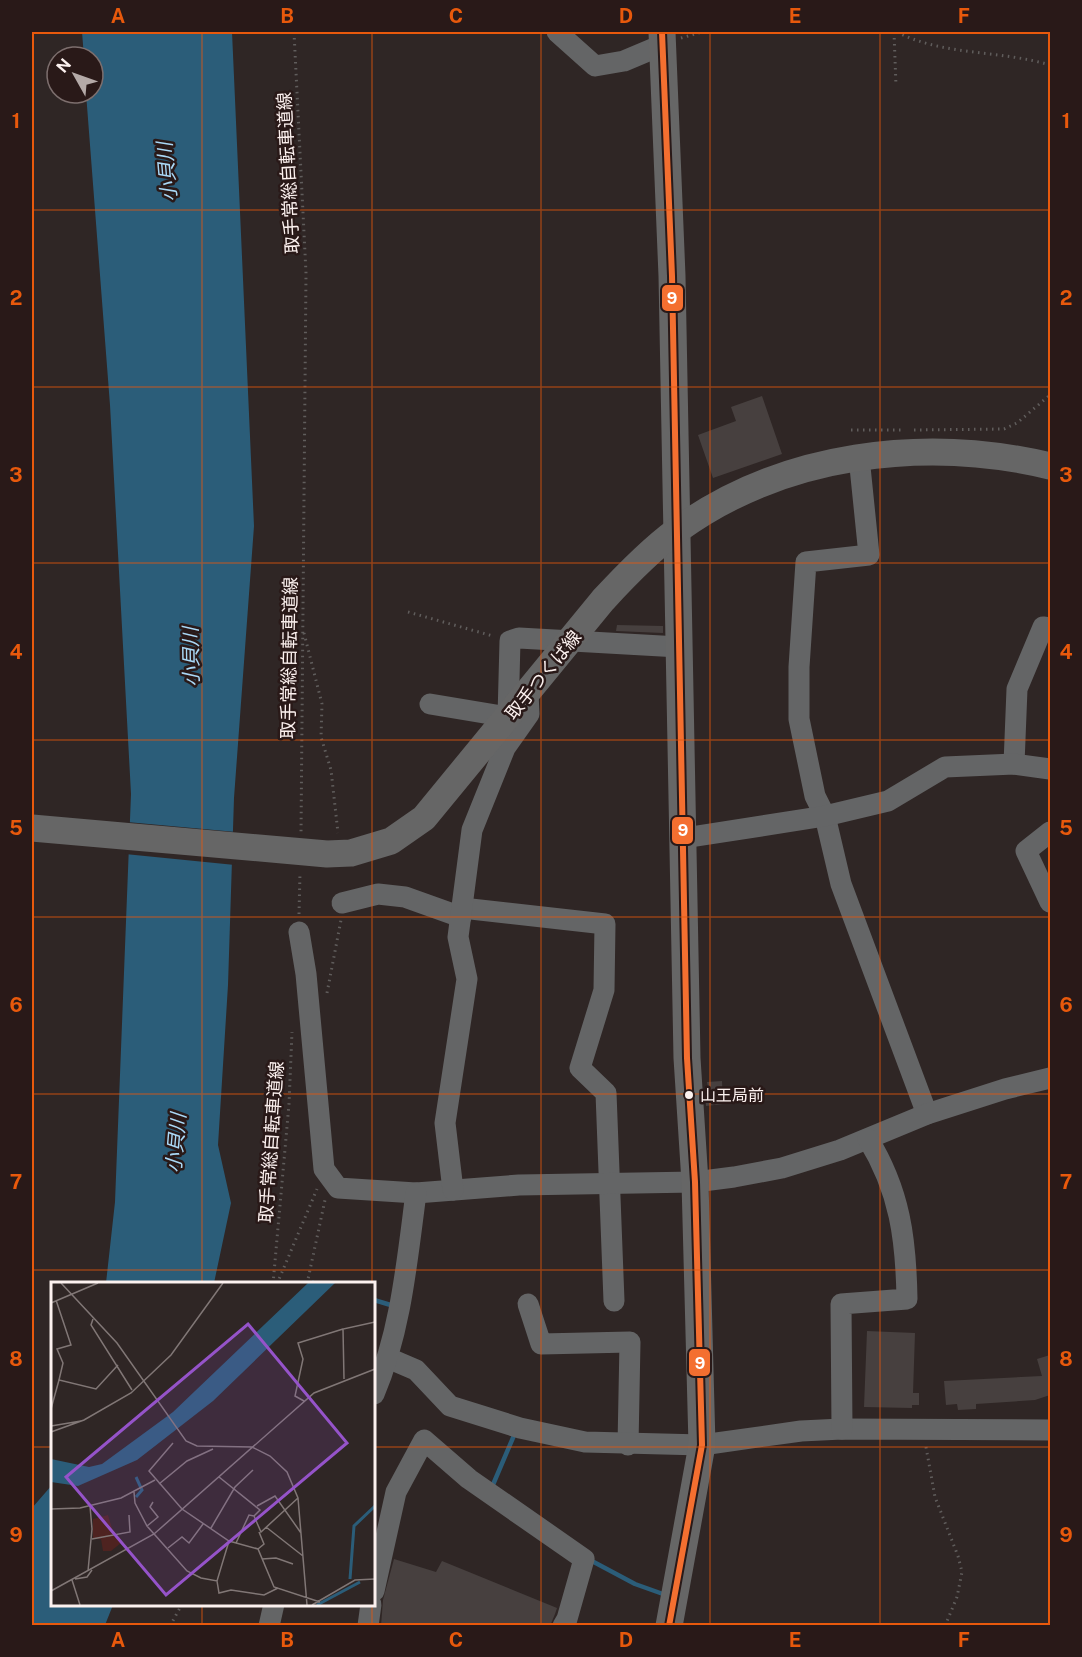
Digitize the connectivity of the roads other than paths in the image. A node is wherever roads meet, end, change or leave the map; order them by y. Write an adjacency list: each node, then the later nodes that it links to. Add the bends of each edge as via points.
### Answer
1 (557, 32): 2 (street, via 595,66 624,61)
2 (662, 38): 5 (main road)
3 (859, 457): 4 (main road, 取手つくば線, via 968,453); 5 (main road, 取手つくば線, via 780,476); 14 (street, via 869,555 806,562 799,719 815,796)
4 (1050, 466)
5 (677, 530): 7 (main road, 取手つくば線, via 629,572); 8 (main road)
6 (1050, 628): 12 (street, via 1043,627 1017,689)
7 (570, 642): 8 (street); 9 (main road, 取手つくば線); 11 (street, via 519,638 510,641)
8 (679, 647): 17 (main road)
9 (528, 693): 11 (main road, 取手つくば線); 20 (street, via 529,714 505,748 472,830)
10 (430, 704): 11 (street)
11 (508, 717): 15 (main road, 取手つくば線, via 442,799 409,831 351,853 293,852)
12 (1014, 764): 13 (street); 14 (street, via 945,767 888,801)
13 (1050, 768)
14 (825, 816): 17 (street); 23 (street, via 841,884)
15 (32, 828)
16 (1050, 832): 18 (street, via 1026,851)
17 (684, 838): 26 (main road, via 687,1058)
18 (1050, 902)
19 (342, 903): 20 (street, via 378,894)
20 (461, 912): 25 (street, via 605,924 604,990 580,1068 606,1093); 27 (street, via 458,937 467,979 445,1123)
21 (299, 932): 28 (street, via 327,1173 338,1188)
22 (1050, 1078): 23 (street)
23 (927, 1114): 24 (street)
24 (868, 1139): 26 (street, via 782,1168); 33 (street, via 886,1168 897,1204 906,1255 908,1299 841,1304)
25 (609, 1182): 26 (street); 27 (street); 29 (street)
26 (695, 1182): 36 (main road)
27 (453, 1190): 28 (street)
28 (416, 1193): 31 (street, via 403,1288)
29 (614, 1301)
30 (528, 1304): 35 (street, via 541,1344 630,1342)
31 (388, 1358): 32 (street); 35 (street, via 416,1370 450,1407 585,1442)
32 (375, 1391)
33 (842, 1429): 34 (street); 36 (street)
34 (1050, 1430)
35 (628, 1445): 36 (street)
36 (702, 1445): 43 (main road)
37 (375, 1586): 40 (street, via 396,1492 424,1440 485,1490 584,1559)
38 (274, 1606): 41 (street)
39 (371, 1606): 42 (street)
40 (570, 1623)
41 (268, 1626)
42 (368, 1626)
43 (669, 1626)

